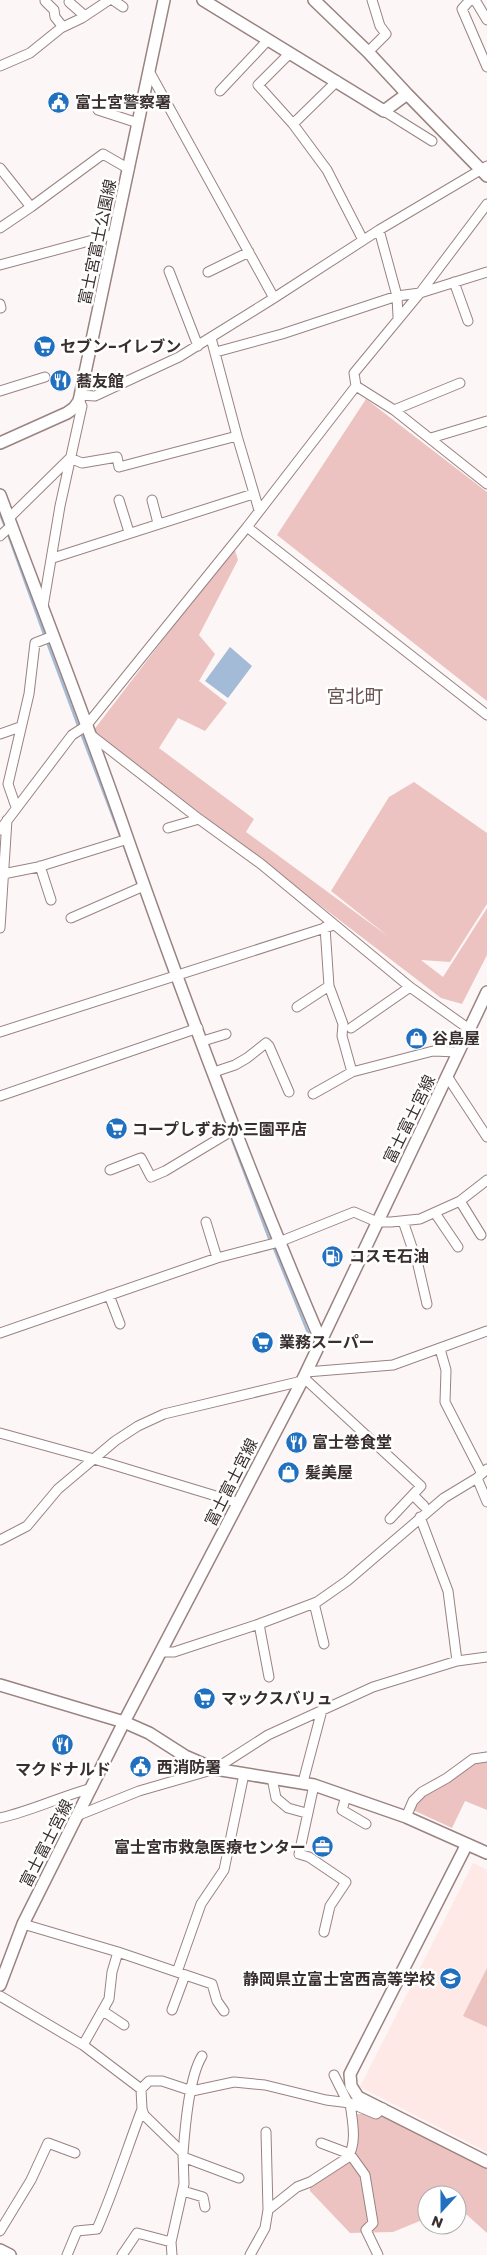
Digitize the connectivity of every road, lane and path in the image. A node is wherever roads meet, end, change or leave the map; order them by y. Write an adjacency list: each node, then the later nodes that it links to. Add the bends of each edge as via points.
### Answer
1 (111, 0): 11 (street); 12 (street)
2 (164, 0): 20 (street, 富士宮富士公園線)
3 (203, 0): 10 (street)
4 (314, 0): 16 (street)
5 (372, 0): 16 (street, via 380,26 386,34)
6 (470, 0): 18 (street, via 462,9)
7 (475, 0): 13 (street)
8 (45, 1): 14 (street)
9 (69, 2): 12 (street)
10 (216, 3): 15 (street)
11 (123, 8)
12 (85, 16): 14 (street)
13 (487, 20)
14 (63, 27): 19 (street, via 30,53)
15 (268, 40): 17 (street); 22 (street)
16 (368, 52): 23 (street)
17 (290, 53): 21 (street); 27 (street, via 258,85)
18 (486, 64)
19 (0, 66)
20 (149, 71): 26 (street, 富士宮富士公園線); 38 (street)
21 (337, 81): 25 (street); 27 (street)
22 (220, 91)
23 (407, 94): 25 (street); 31 (street)
24 (98, 110): 26 (street)
25 (384, 111): 28 (street)
26 (138, 123): 30 (street, 富士宮富士公園線)
27 (293, 124): 37 (street, via 327,170)
28 (432, 141)
29 (0, 168): 33 (street)
30 (129, 169): 33 (street, via 103,154); 36 (street, 富士宮富士公園線)
31 (485, 171): 35 (street)
32 (487, 204): 44 (street)
33 (32, 207): 34 (street)
34 (0, 228)
35 (379, 230): 37 (street); 45 (street)
36 (115, 234): 39 (street); 56 (street, 富士宮富士公園線)
37 (363, 240): 46 (street)
38 (249, 252): 41 (street); 46 (street)
39 (0, 265)
40 (169, 271): 50 (street)
41 (208, 272)
42 (487, 272): 43 (street)
43 (454, 282): 44 (street); 48 (street)
44 (420, 292): 45 (street); 47 (street)
45 (397, 296): 47 (street); 51 (street)
46 (274, 298): 49 (street)
47 (398, 317): 54 (street, via 354,372)
48 (468, 320)
49 (211, 338): 50 (street); 51 (street)
50 (198, 346): 56 (street, via 95,396)
51 (216, 352): 59 (street)
52 (45, 377): 55 (street)
53 (460, 383): 57 (street)
54 (356, 386): 57 (street); 68 (street)
55 (0, 391)
56 (80, 398): 61 (street, via 67,413); 62 (street, via 82,406)
57 (394, 410): 60 (street)
58 (487, 420): 60 (street)
59 (237, 436): 62 (street, via 119,467 117,457 82,463); 64 (street)
60 (431, 438): 63 (street)
61 (0, 442)
62 (70, 458): 71 (street); 73 (street)
63 (487, 484)
64 (253, 494): 68 (street); 69 (street)
65 (0, 495): 71 (street)
66 (118, 500): 72 (street)
67 (152, 500): 69 (street)
68 (259, 510): 70 (street)
69 (158, 523): 72 (street)
70 (247, 527): 76 (street); 78 (street)
71 (6, 528): 74 (street)
72 (129, 532): 73 (street)
73 (52, 558): 74 (street)
74 (44, 607): 75 (street)
75 (48, 638): 77 (street, via 35,643 29,694); 78 (street)
76 (487, 715)
77 (20, 727): 79 (street); 80 (street)
78 (83, 730): 81 (street); 82 (street); 86 (street)
79 (0, 734)
80 (4, 786): 81 (street)
81 (16, 807): 83 (street)
82 (199, 819): 84 (street); 92 (street, via 261,864)
83 (7, 820): 85 (street); 88 (street)
84 (168, 828)
85 (0, 830)
86 (124, 841): 87 (street); 89 (street)
87 (40, 866): 88 (street); 90 (street)
88 (2, 874): 93 (street)
89 (141, 887): 91 (street); 94 (street)
90 (51, 900)
91 (71, 918)
92 (330, 926): 94 (street); 95 (street); 96 (street)
93 (0, 928)
94 (174, 977): 100 (street); 102 (street)
95 (329, 986): 98 (street); 107 (street, via 343,1024 342,1036)
96 (410, 987): 99 (street); 101 (street)
97 (487, 992): 101 (street, 富士富士宮線)
98 (297, 1007)
99 (351, 1028)
100 (194, 1029): 104 (street); 111 (street)
101 (470, 1029): 105 (street, 富士富士宮線)
102 (0, 1032)
103 (226, 1034): 104 (street)
104 (203, 1041): 106 (street)
105 (458, 1052): 107 (street, via 433,1051); 108 (street, 富士富士宮線)
106 (214, 1072): 109 (street, via 235,1065 266,1043); 112 (street)
107 (352, 1072): 110 (street)
108 (447, 1076): 113 (street); 120 (street, 富士富士宮線)
109 (289, 1092)
110 (313, 1094)
111 (0, 1096)
112 (232, 1131): 114 (street, via 151,1177 141,1158); 122 (street)
113 (487, 1136)
114 (110, 1170)
115 (487, 1180): 116 (street)
116 (460, 1201): 117 (street); 121 (street)
117 (435, 1213): 118 (street); 123 (street)
118 (403, 1221): 120 (street); 126 (street)
119 (206, 1222): 124 (street)
120 (377, 1222): 122 (street, via 354,1212); 130 (street, 富士富士宮線)
121 (481, 1235)
122 (274, 1243): 124 (street); 130 (street)
123 (458, 1247)
124 (217, 1258): 125 (street)
125 (109, 1295): 127 (street); 129 (street)
126 (427, 1304)
127 (120, 1324)
128 (487, 1332): 131 (street)
129 (0, 1333)
130 (320, 1339): 132 (street, 富士富士宮線)
131 (440, 1349): 132 (street, via 393,1364); 135 (street, via 446,1370 445,1402)
132 (304, 1376): 134 (street, via 164,1414 138,1426); 137 (street, via 421,1486); 139 (street, 富士富士宮線)
133 (0, 1433): 134 (street)
134 (94, 1458): 139 (street); 143 (street, via 58,1489 27,1526)
135 (482, 1473): 136 (street); 141 (street)
136 (484, 1487): 138 (street)
137 (413, 1495): 140 (street); 142 (street)
138 (487, 1502)
139 (238, 1503): 147 (street, 富士富士宮線)
140 (424, 1506)
141 (420, 1517): 144 (street, via 347,1581); 149 (street, via 448,1591)
142 (390, 1519)
143 (0, 1540)
144 (314, 1603): 145 (street); 146 (street)
145 (258, 1624): 147 (street, via 174,1652); 150 (street)
146 (324, 1644)
147 (162, 1652): 153 (street, 富士富士宮線)
148 (487, 1657): 149 (street)
149 (457, 1660): 152 (street, via 373,1687)
150 (269, 1677)
151 (0, 1685): 153 (street)
152 (322, 1710): 155 (street, via 268,1735); 158 (street)
153 (124, 1722): 155 (street); 159 (street, 富士富士宮線)
154 (487, 1757): 163 (street, via 473,1759 422,1792 412,1801)
155 (215, 1769): 156 (street); 162 (street, via 139,1790)
156 (244, 1774): 157 (street); 171 (street, via 224,1870 201,1904)
157 (272, 1778): 158 (street); 161 (street, via 276,1798 288,1808)
158 (308, 1784): 160 (street); 161 (street)
159 (92, 1788): 162 (street, 富士富士宮線); 164 (street, via 60,1797 27,1812)
160 (346, 1796): 163 (street); 165 (street, via 342,1810)
161 (306, 1813): 169 (street, via 299,1854 309,1857 346,1882 330,1906)
162 (79, 1815): 168 (street, 富士富士宮線)
163 (406, 1817): 166 (street)
164 (0, 1818)
165 (366, 1824)
166 (467, 1844): 167 (street); 184 (street, via 350,2074 351,2086 358,2097)
167 (487, 1853)
168 (23, 1924): 170 (street); 172 (street, 富士富士宮線)
169 (324, 1932)
170 (118, 1952): 171 (street); 175 (street)
171 (181, 1974): 174 (street); 176 (street, via 212,1984)
172 (0, 1985)
173 (0, 1996): 178 (street)
174 (172, 2010)
175 (103, 2011): 177 (street); 178 (street)
176 (224, 2011)
177 (124, 2025)
178 (83, 2045): 181 (street)
179 (202, 2056): 182 (street)
180 (334, 2075): 183 (street)
181 (141, 2089): 182 (street, via 149,2081 162,2081); 185 (street)
182 (192, 2091): 183 (street, via 234,2082); 190 (street)
183 (349, 2103): 184 (street, via 376,2114); 189 (street, via 354,2125)
184 (383, 2108): 191 (street)
185 (142, 2109): 190 (street, via 144,2116); 200 (street, via 97,2229 77,2231)
186 (266, 2132): 195 (street)
187 (321, 2143): 189 (street)
188 (75, 2153): 196 (street, via 48,2143 31,2180)
189 (350, 2154): 195 (street, via 310,2182 296,2187); 204 (street, via 365,2175 369,2188 373,2223 366,2230)
190 (183, 2155): 192 (street); 193 (street)
191 (487, 2162)
192 (239, 2178)
193 (183, 2191): 194 (street, via 203,2196); 197 (street)
194 (205, 2207)
195 (268, 2210): 203 (street, via 265,2228)
196 (0, 2231)
197 (171, 2242): 201 (street, via 137,2233); 202 (street)
198 (0, 2250): 199 (street)
199 (10, 2255)
200 (68, 2255)
201 (122, 2255)
202 (172, 2255)
203 (250, 2255)
204 (378, 2255)

